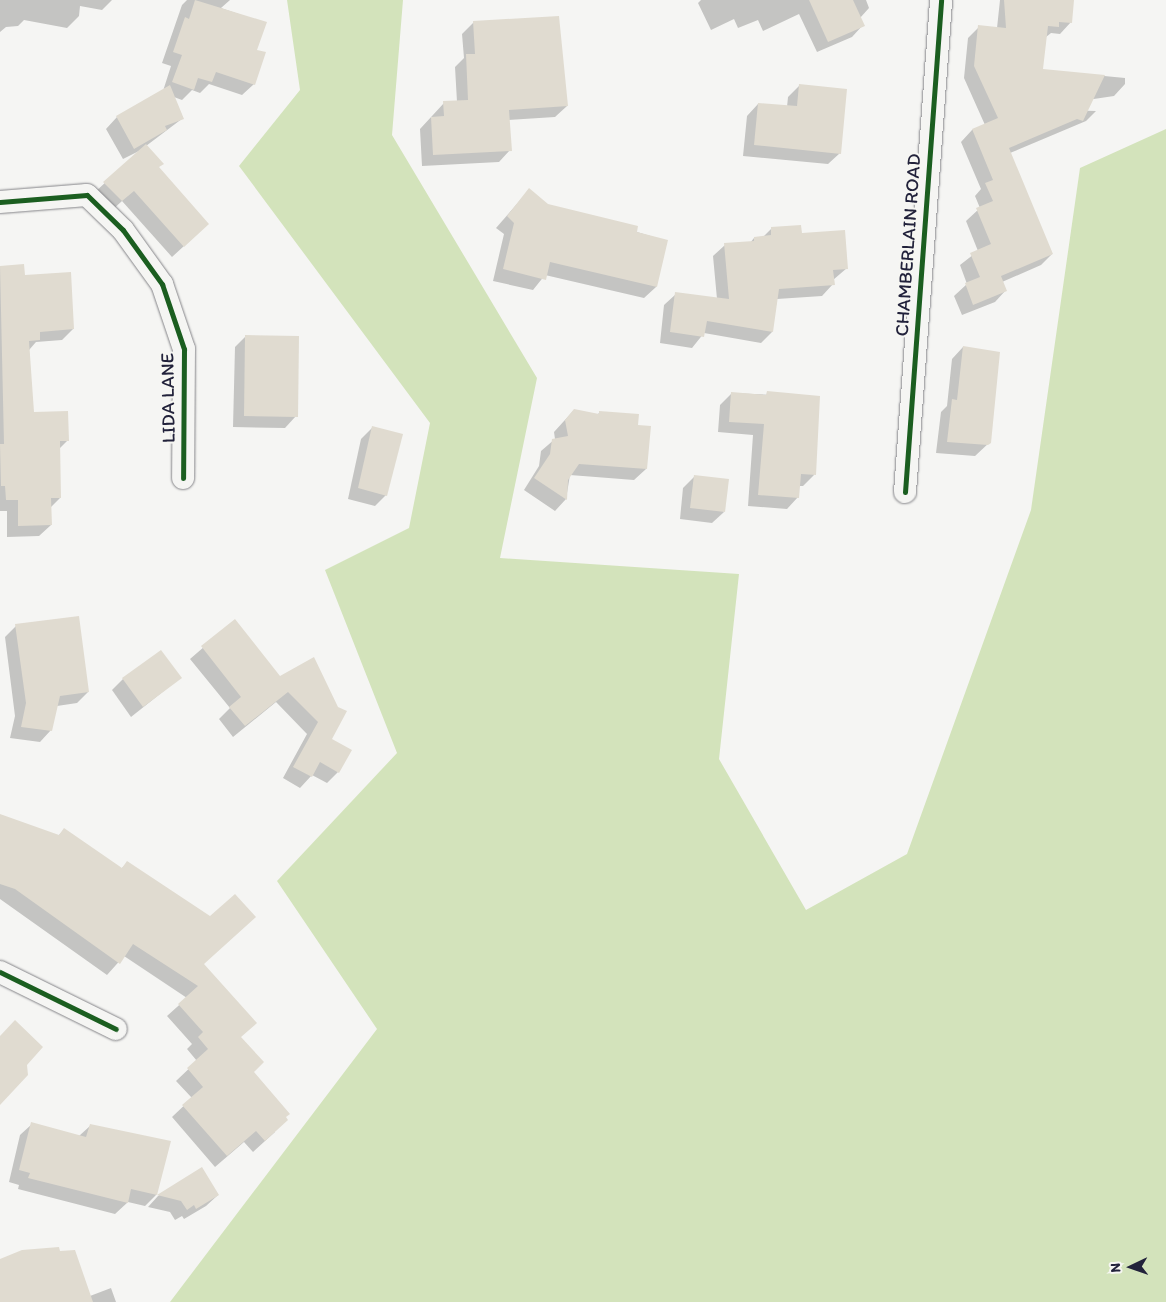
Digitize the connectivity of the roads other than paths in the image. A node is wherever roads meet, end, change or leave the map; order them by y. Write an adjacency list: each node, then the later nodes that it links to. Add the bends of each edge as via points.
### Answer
1 (941, 0): 4 (street, CHAMBERLAIN ROAD)
2 (0, 202): 3 (street, LIDA LANE, via 87,195 122,230 162,284 184,349)
3 (183, 478)
4 (905, 492)
5 (0, 972): 6 (street)
6 (116, 1029)

